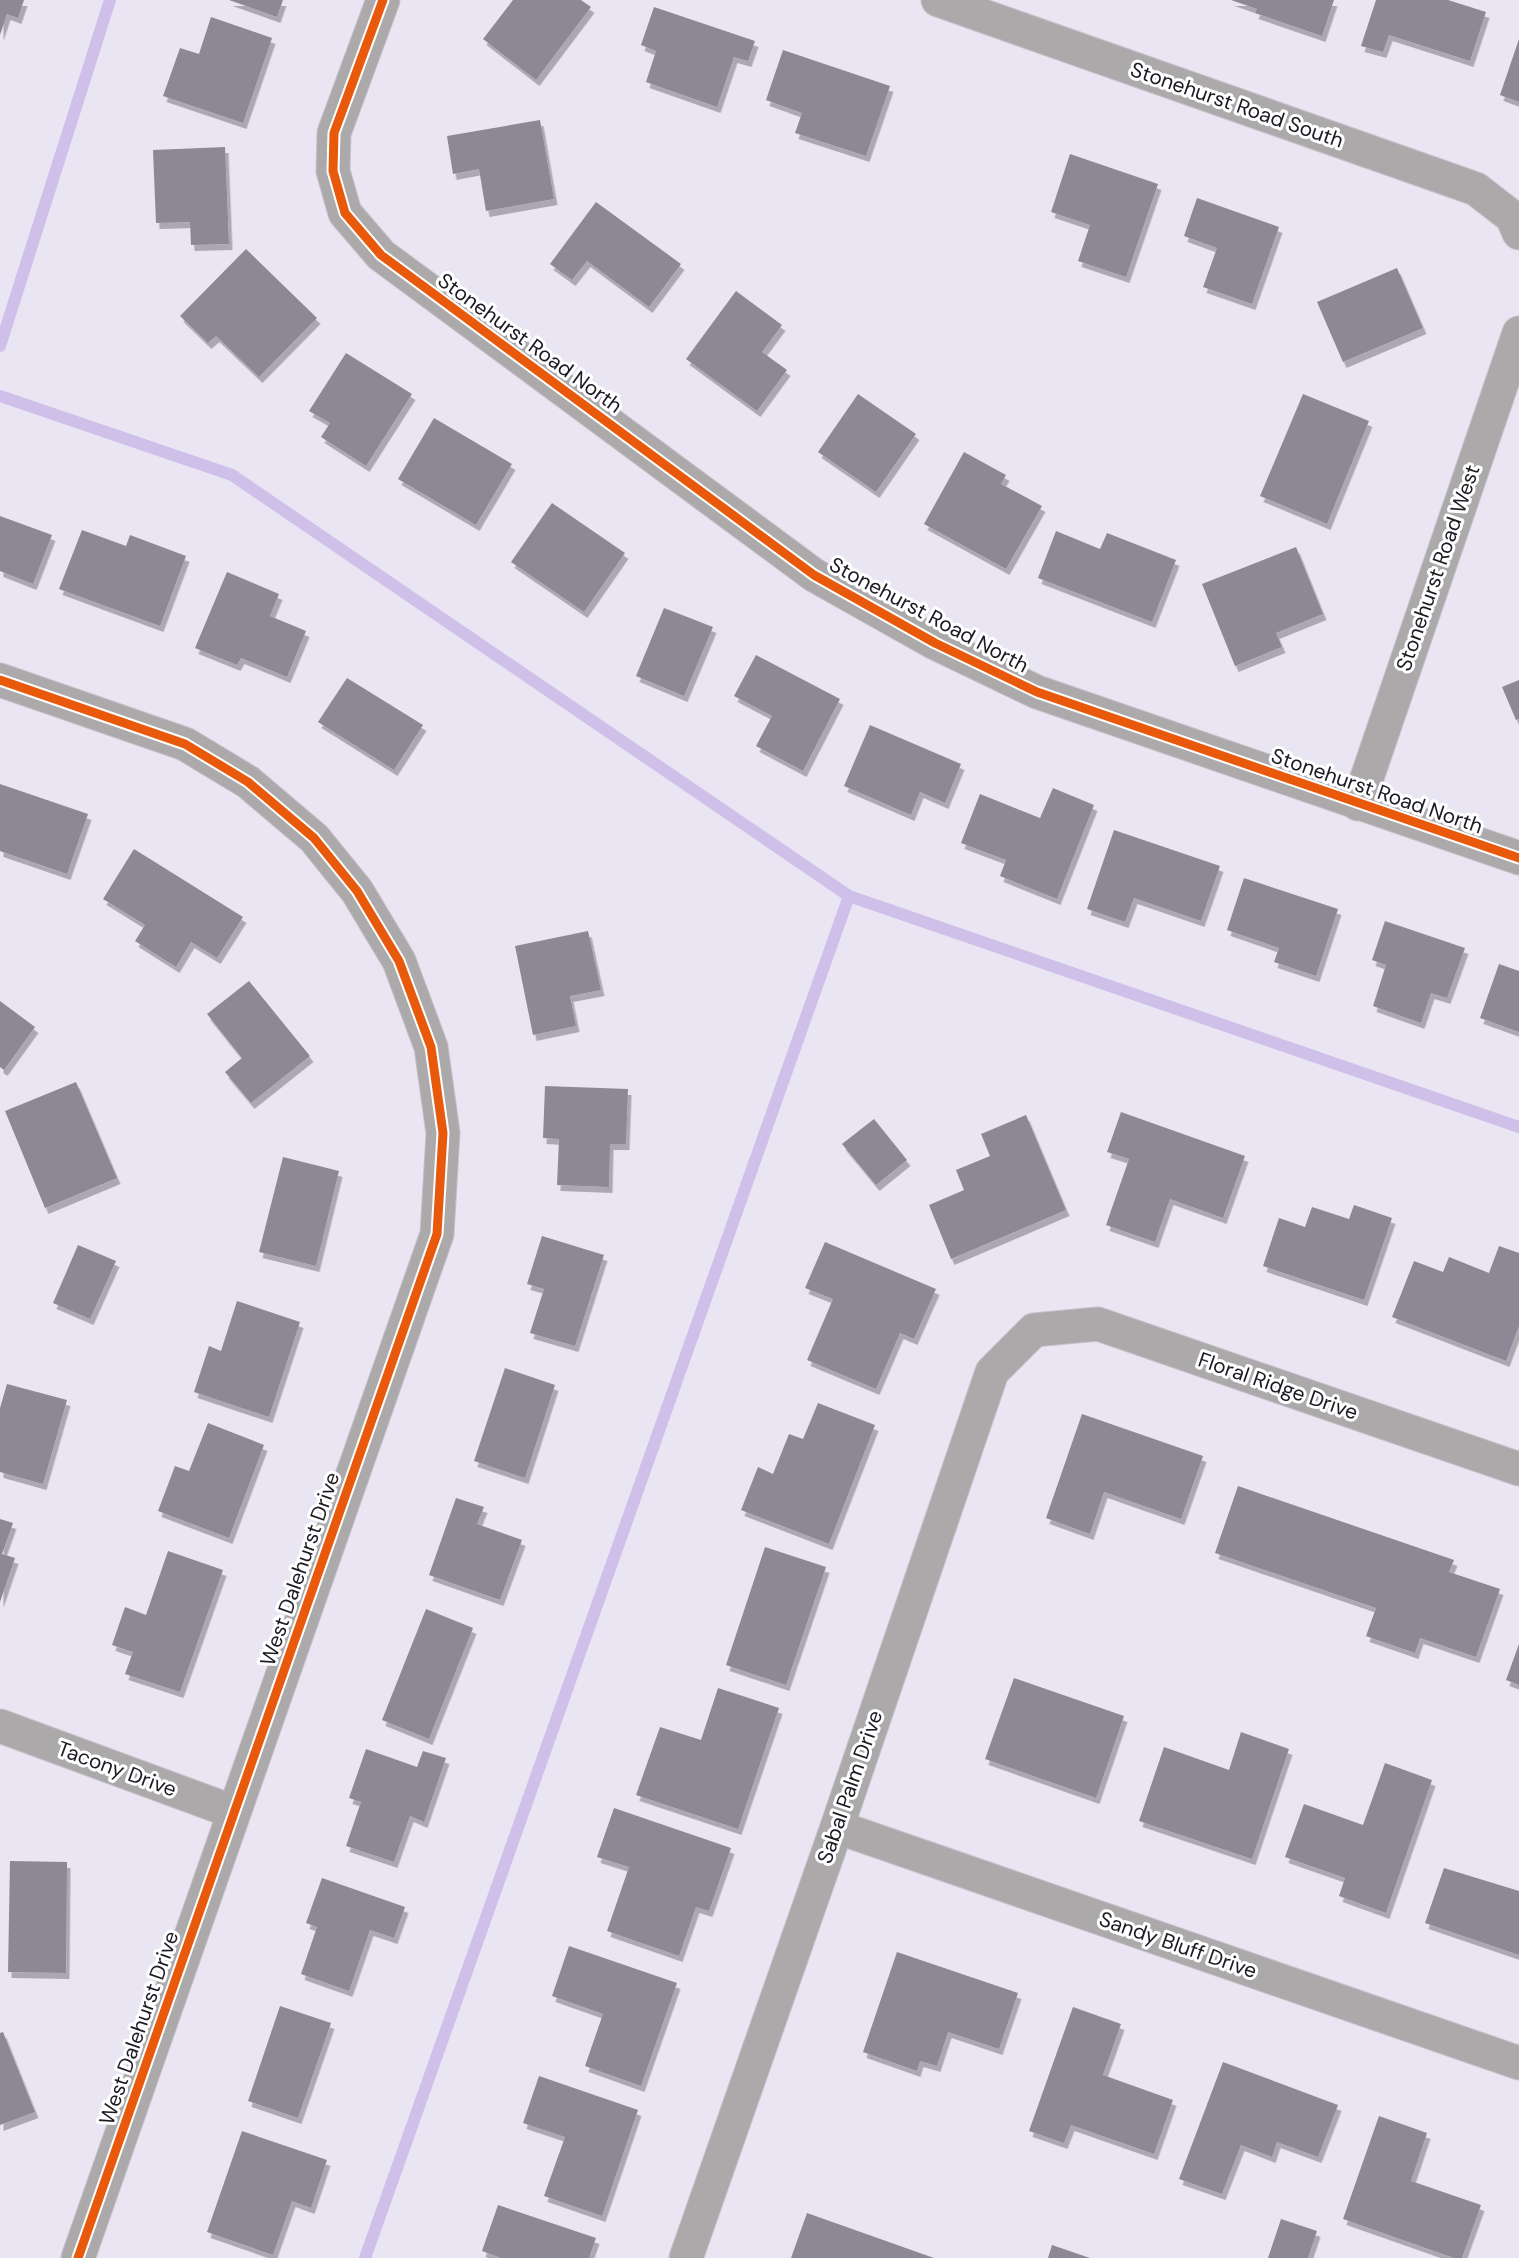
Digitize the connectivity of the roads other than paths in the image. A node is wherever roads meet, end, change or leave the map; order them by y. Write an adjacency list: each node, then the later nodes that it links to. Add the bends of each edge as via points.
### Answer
1 (383, 0): 6 (street, Stonehurst Road North, via 334,133 333,171 345,213 381,255 814,575 935,644 1037,692)
2 (939, 0): 3 (street, Stonehurst Road South, via 1476,189 1512,217)
3 (1519, 233)
4 (1519, 333): 6 (street, Stonehurst Road West)
5 (0, 680): 11 (street, West Dalehurst Drive, via 185,744 256,789 314,838 357,891 399,960 431,1047 443,1133 437,1234)
6 (1358, 804): 7 (street, Stonehurst Road North)
7 (1519, 858)
8 (1034, 1330): 9 (street, Floral Ridge Drive, via 1098,1324); 12 (street, Sabal Palm Drive, via 992,1372)
9 (1519, 1469)
10 (0, 1726): 11 (street, Tacony Drive)
11 (234, 1812): 14 (street, West Dalehurst Drive)
12 (837, 1827): 13 (street, Sandy Bluff Drive); 15 (street, Sabal Palm Drive)
13 (1519, 2063)
14 (78, 2258)
15 (686, 2258)

